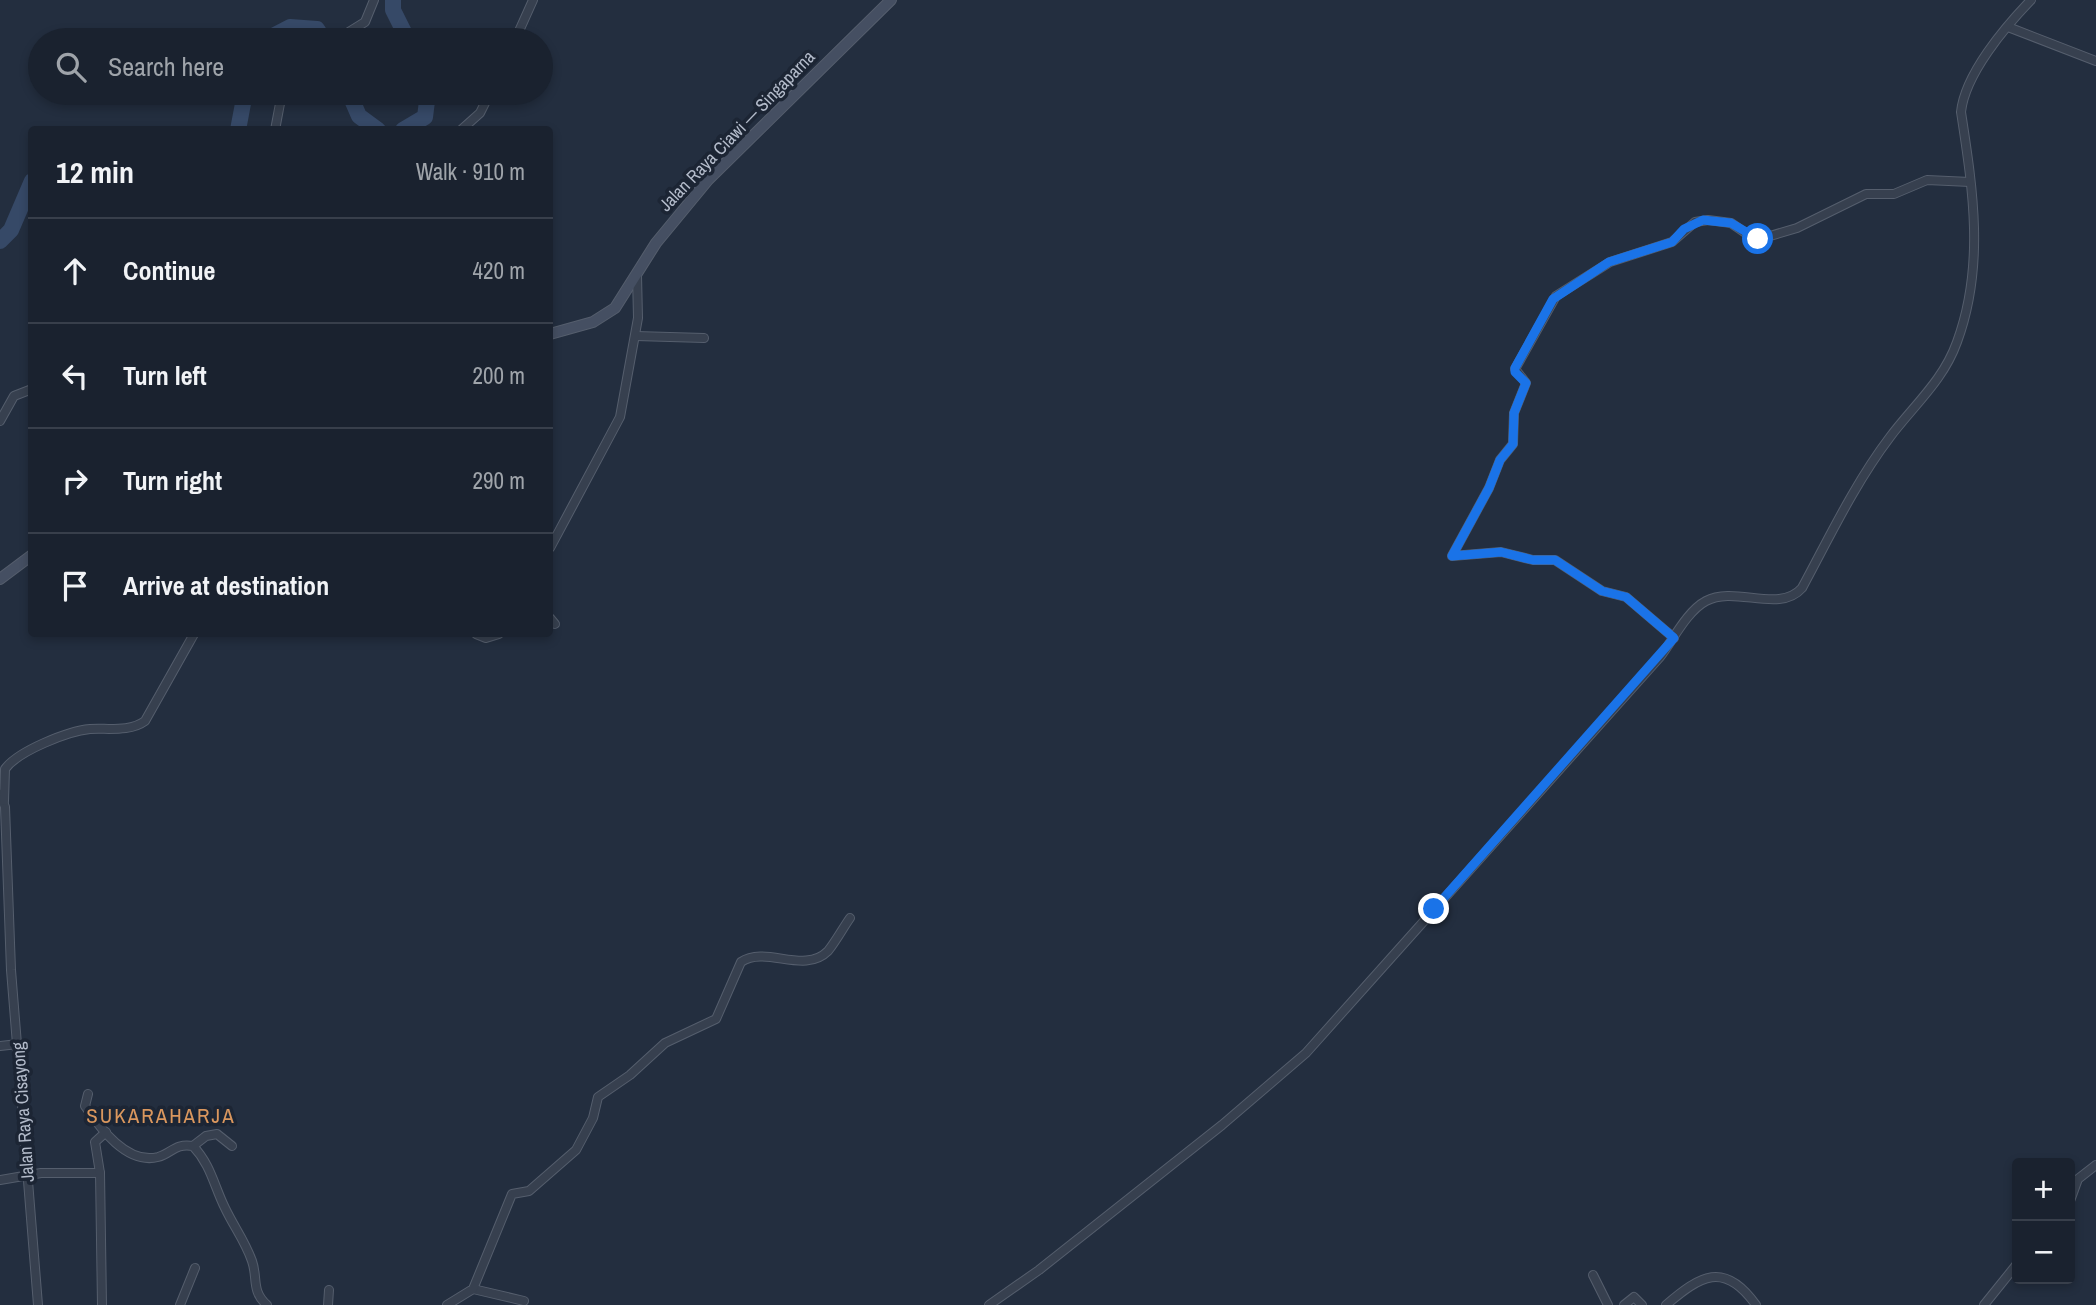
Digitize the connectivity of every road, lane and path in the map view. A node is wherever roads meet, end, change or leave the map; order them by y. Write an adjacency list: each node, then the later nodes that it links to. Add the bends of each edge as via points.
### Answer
1 (374, 0): 6 (street, via 365,22)
2 (533, 0): 7 (street)
3 (891, 0): 14 (main road, Jalan Raya Ciawi — Singaparna, via 708,180)
4 (2031, 0): 5 (street)
5 (2008, 27): 8 (street); 13 (street, via 1973,75 1962,100)
6 (356, 28)
7 (520, 28)
8 (2096, 61)
9 (280, 105): 11 (street)
10 (484, 105): 12 (street)
11 (276, 126)
12 (465, 126)
13 (1970, 182): 24 (street, via 1975,255 1965,314 1942,375 1890,437 1795,596 1729,595 1706,601); 24 (street, via 1927,180 1894,194 1866,194 1764,239 1753,238 1731,223 1699,220 1672,242 1609,262 1550,302 1515,368 1526,383 1514,413 1513,444 1500,460 1452,556 1501,552 1555,560 1602,591 1626,597)
14 (636, 275): 15 (main road, Jalan Raya Ciawi — Singaparna, via 603,317); 16 (street)
15 (553, 333)
16 (636, 336): 17 (street); 20 (street, via 620,417)
17 (704, 338)
18 (28, 391): 19 (street, via 14,397)
19 (0, 421)
20 (553, 542)
21 (28, 558): 22 (main road)
22 (0, 579)
23 (192, 637): 25 (street, Jalan Raya Cisayong, via 145,721 131,727 68,734 21,756 5,769)
24 (1674, 638): 50 (street, via 1306,1053 1222,1125)
25 (2, 798): 27 (street, Jalan Raya Cisayong)
26 (850, 918): 41 (street, via 820,957 806,961 751,957 741,962 716,1019 665,1043 598,1097 576,1150 529,1191 512,1194)
27 (18, 1044): 28 (street); 35 (street, Jalan Raya Cisayong)
28 (0, 1046)
29 (88, 1094): 30 (street, via 85,1106)
30 (106, 1132): 31 (street, via 123,1149 144,1158 161,1156 175,1146); 34 (street, via 95,1139)
31 (193, 1146): 32 (street, via 217,1134); 47 (street, via 211,1171 224,1207 243,1237 256,1291)
32 (232, 1146)
33 (2096, 1165): 37 (street, via 2078,1179)
34 (100, 1173): 35 (street, via 41,1173); 45 (street)
35 (28, 1178): 36 (street); 44 (street, Jalan Raya Cisayong)
36 (0, 1180)
37 (2075, 1188)
38 (195, 1268): 46 (street)
39 (2012, 1270): 56 (street)
40 (1594, 1275): 51 (street)
41 (473, 1289): 43 (street); 49 (street)
42 (329, 1290): 48 (street)
43 (524, 1301)
44 (38, 1305)
45 (102, 1305)
46 (180, 1305)
47 (267, 1305)
48 (328, 1305)
49 (447, 1305)
50 (989, 1305)
51 (1608, 1305)
52 (1625, 1305): 53 (street, via 1634,1297)
53 (1642, 1305)
54 (1665, 1305): 55 (street, via 1707,1277 1722,1277 1740,1287)
55 (1756, 1305)
56 (1984, 1305)

